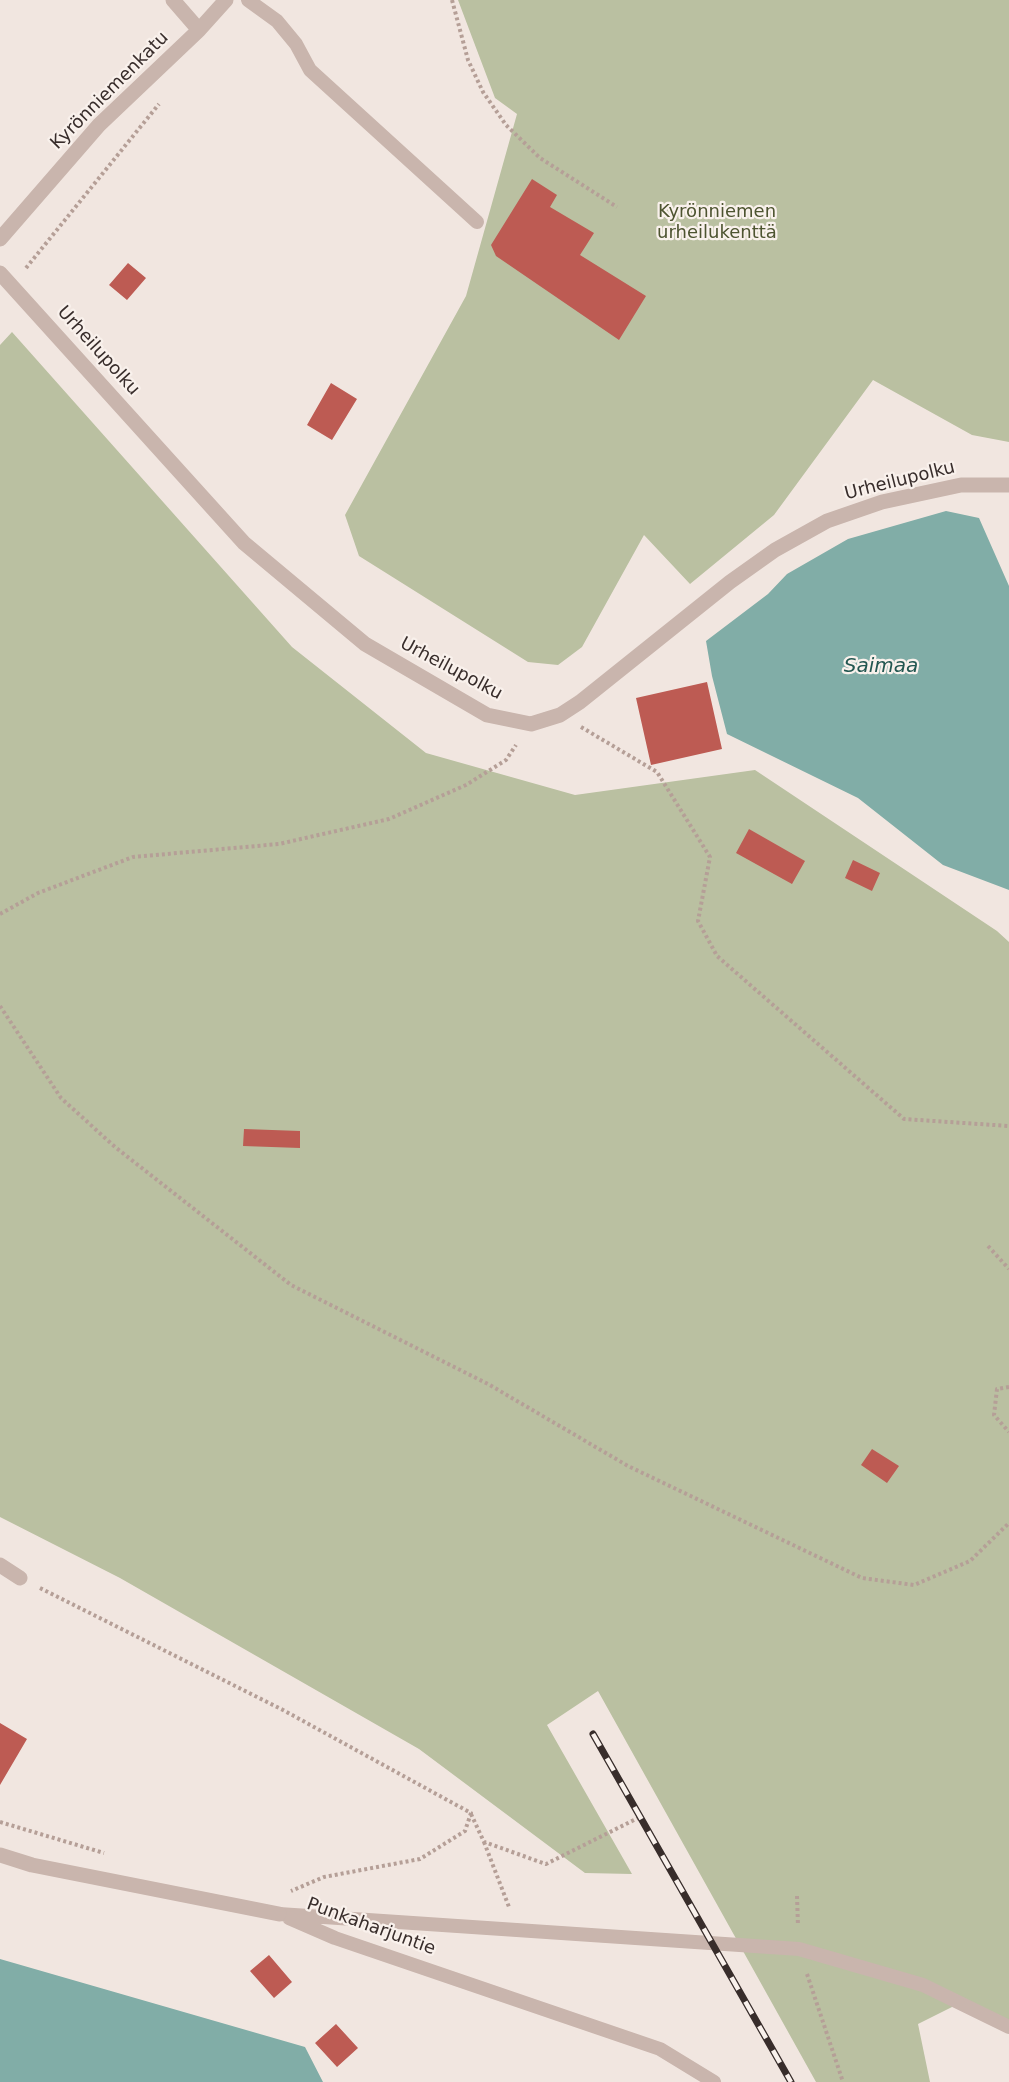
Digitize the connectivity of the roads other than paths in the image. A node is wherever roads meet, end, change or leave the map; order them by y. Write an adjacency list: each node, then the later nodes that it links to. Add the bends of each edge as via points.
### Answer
1 (173, 0): 4 (street)
2 (226, 0): 4 (street, Kyrönniemenkatu)
3 (248, 0): 5 (lane, via 277,21 310,70)
4 (199, 30): 6 (street, Kyrönniemenkatu, via 99,125)
5 (477, 222)
6 (0, 239)
7 (0, 273): 8 (street, Urheilupolku, via 244,543 365,644 487,714 531,724 560,715 775,549 827,520 882,502 961,484)
8 (1009, 485)
9 (0, 1565): 10 (street)
10 (20, 1578)
11 (0, 1855): 12 (street, Punkaharjuntie, via 32,1865)
12 (279, 1914): 13 (lane, via 799,1949 922,1986); 14 (lane, Punkaharjuntie, via 335,1938 660,2049)
13 (1009, 2027)
14 (714, 2082)

